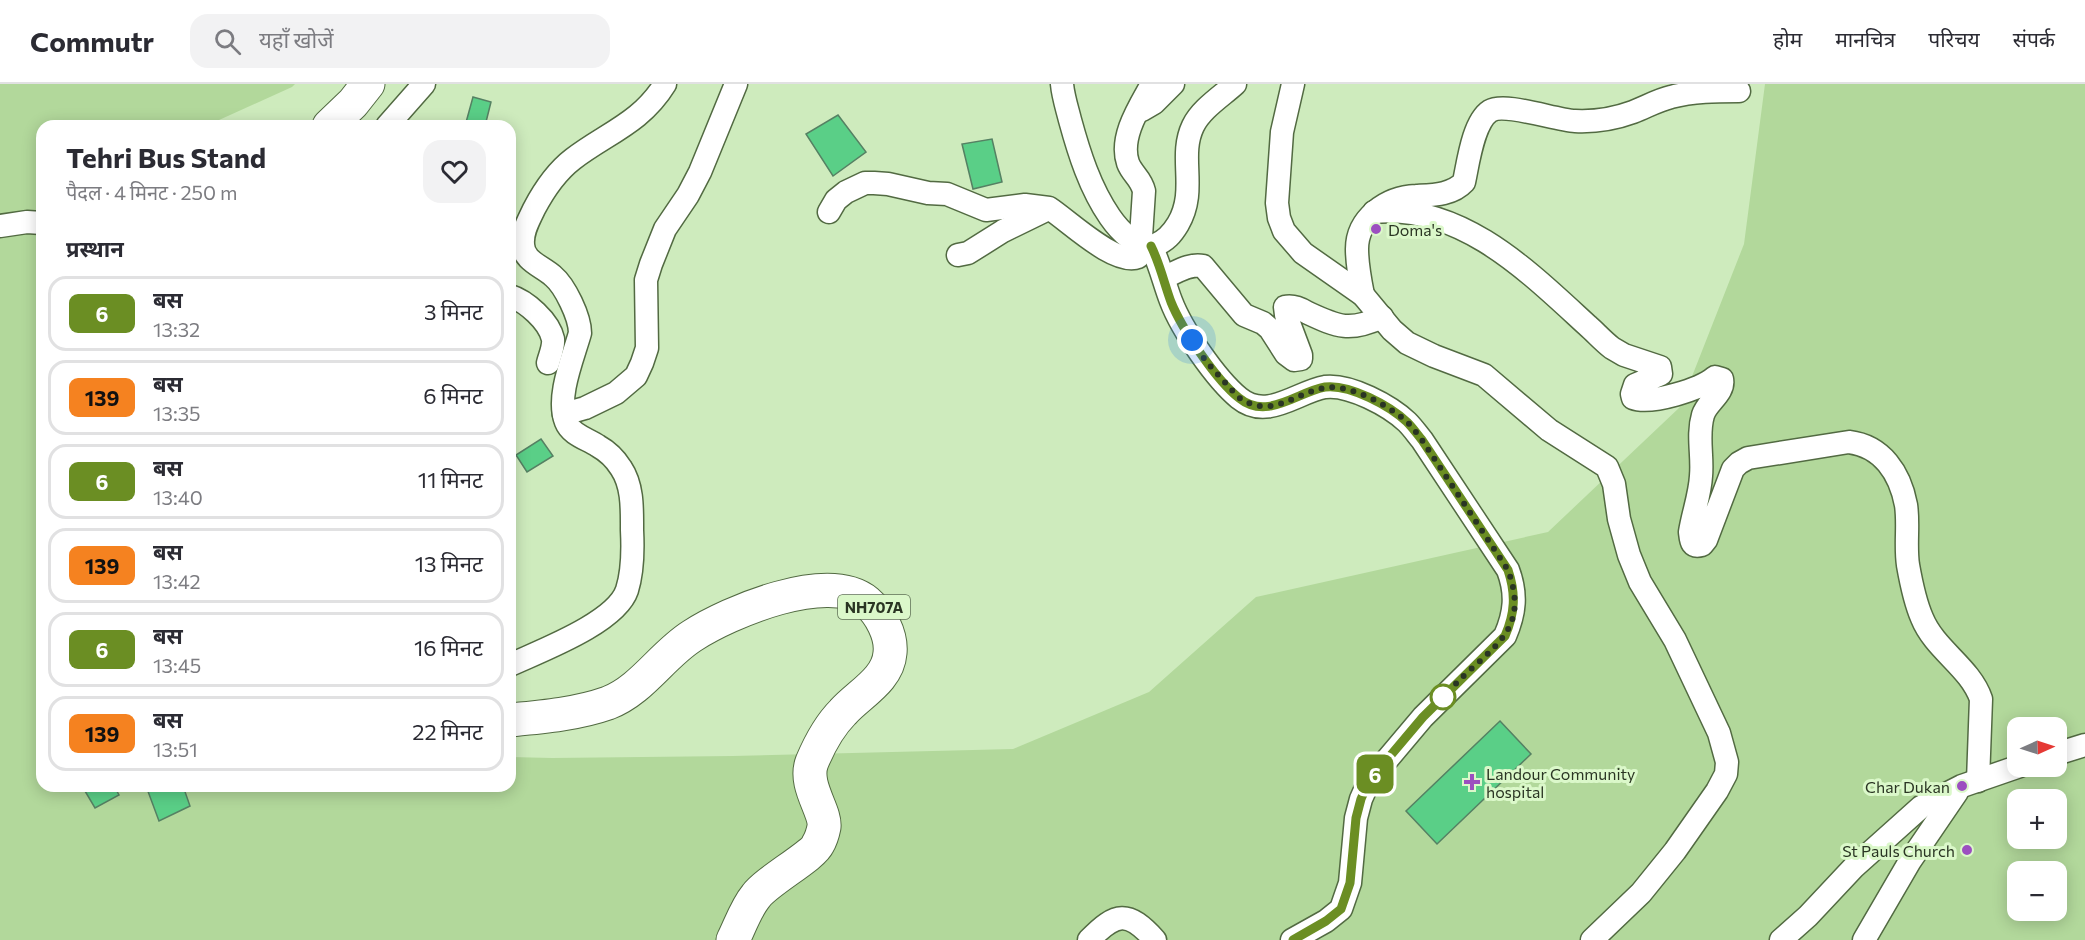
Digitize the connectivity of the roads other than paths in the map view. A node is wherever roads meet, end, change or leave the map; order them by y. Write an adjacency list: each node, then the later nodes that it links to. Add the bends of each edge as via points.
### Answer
1 (368, 84): 13 (highway)
2 (424, 84): 12 (street)
3 (665, 84): 26 (street, via 635,119 573,159 554,177 524,231 528,258 558,282 580,325 565,386)
4 (736, 84): 26 (street, via 700,172 665,229 651,264 646,280 647,348 636,376 616,393)
5 (1062, 84): 19 (street, via 1080,157 1098,196 1122,233)
6 (1152, 84): 11 (street)
7 (1173, 84): 11 (street)
8 (1235, 84): 19 (street, via 1192,128 1184,213 1163,242)
9 (1293, 84): 22 (street, via 1282,132 1279,219 1303,253)
10 (1739, 91): 16 (street, via 1671,97 1604,121 1561,120 1497,108 1481,122 1460,187 1397,199)
11 (1138, 113): 19 (street, via 1126,143 1126,156 1142,181)
12 (403, 117)
13 (335, 120)
14 (1049, 208): 15 (street, via 1025,205 986,210 947,194 865,183 836,200); 19 (street, via 1113,254 1133,259); 20 (street)
15 (829, 212)
16 (1374, 212): 22 (street, via 1359,233 1357,248); 32 (street, via 1406,211 1448,222 1501,250 1612,348 1660,367 1661,374 1635,385 1633,398 1661,397 1701,386 1715,377 1722,379 1721,390 1706,408 1701,422 1701,476 1690,532 1693,545 1702,545 1706,540 1733,469 1748,458 1849,442 1878,452 1901,486 1906,506 1908,564 1922,619 1971,680 1981,699 1977,760)
17 (36, 223): 18 (street)
18 (0, 226)
19 (1146, 244): 21 (street)
20 (958, 255)
21 (1165, 278): 24 (street, via 1189,266 1203,266 1244,315 1270,329 1294,360 1301,359 1301,355 1285,307 1348,327 1362,326); 36 (street, via 1172,304 1192,340 1244,402 1268,407 1324,387 1337,387 1375,400 1407,422 1508,570 1514,586 1512,621 1505,636 1423,717 1369,781 1356,818 1350,883 1341,909)
22 (1363, 296): 24 (street)
23 (516, 298): 25 (street, via 531,307 547,327 553,345)
24 (1382, 316): 37 (street, via 1400,338 1415,348 1484,375 1549,430 1607,467 1626,546 1640,582 1675,640 1719,733 1727,762 1717,791 1641,893)
25 (548, 363)
26 (564, 414): 27 (street, via 570,430 600,447 627,477 633,544 627,590 602,619)
27 (516, 663)
28 (516, 719): 33 (highway, NH707A, via 609,703 637,686 691,636 744,610 783,597 847,592 876,609 888,634 890,654 882,676 826,732 811,765 812,788 825,825 818,847 756,896)
29 (2085, 745): 30 (street)
30 (2067, 751)
31 (2007, 770): 32 (street)
32 (1970, 783): 38 (street, via 1921,807); 39 (street, via 1910,861)
33 (733, 940)
34 (1089, 940): 35 (street, via 1118,918 1142,926)
35 (1155, 940)
36 (1292, 940)
37 (1592, 940)
38 (1781, 940)
39 (1864, 940)

